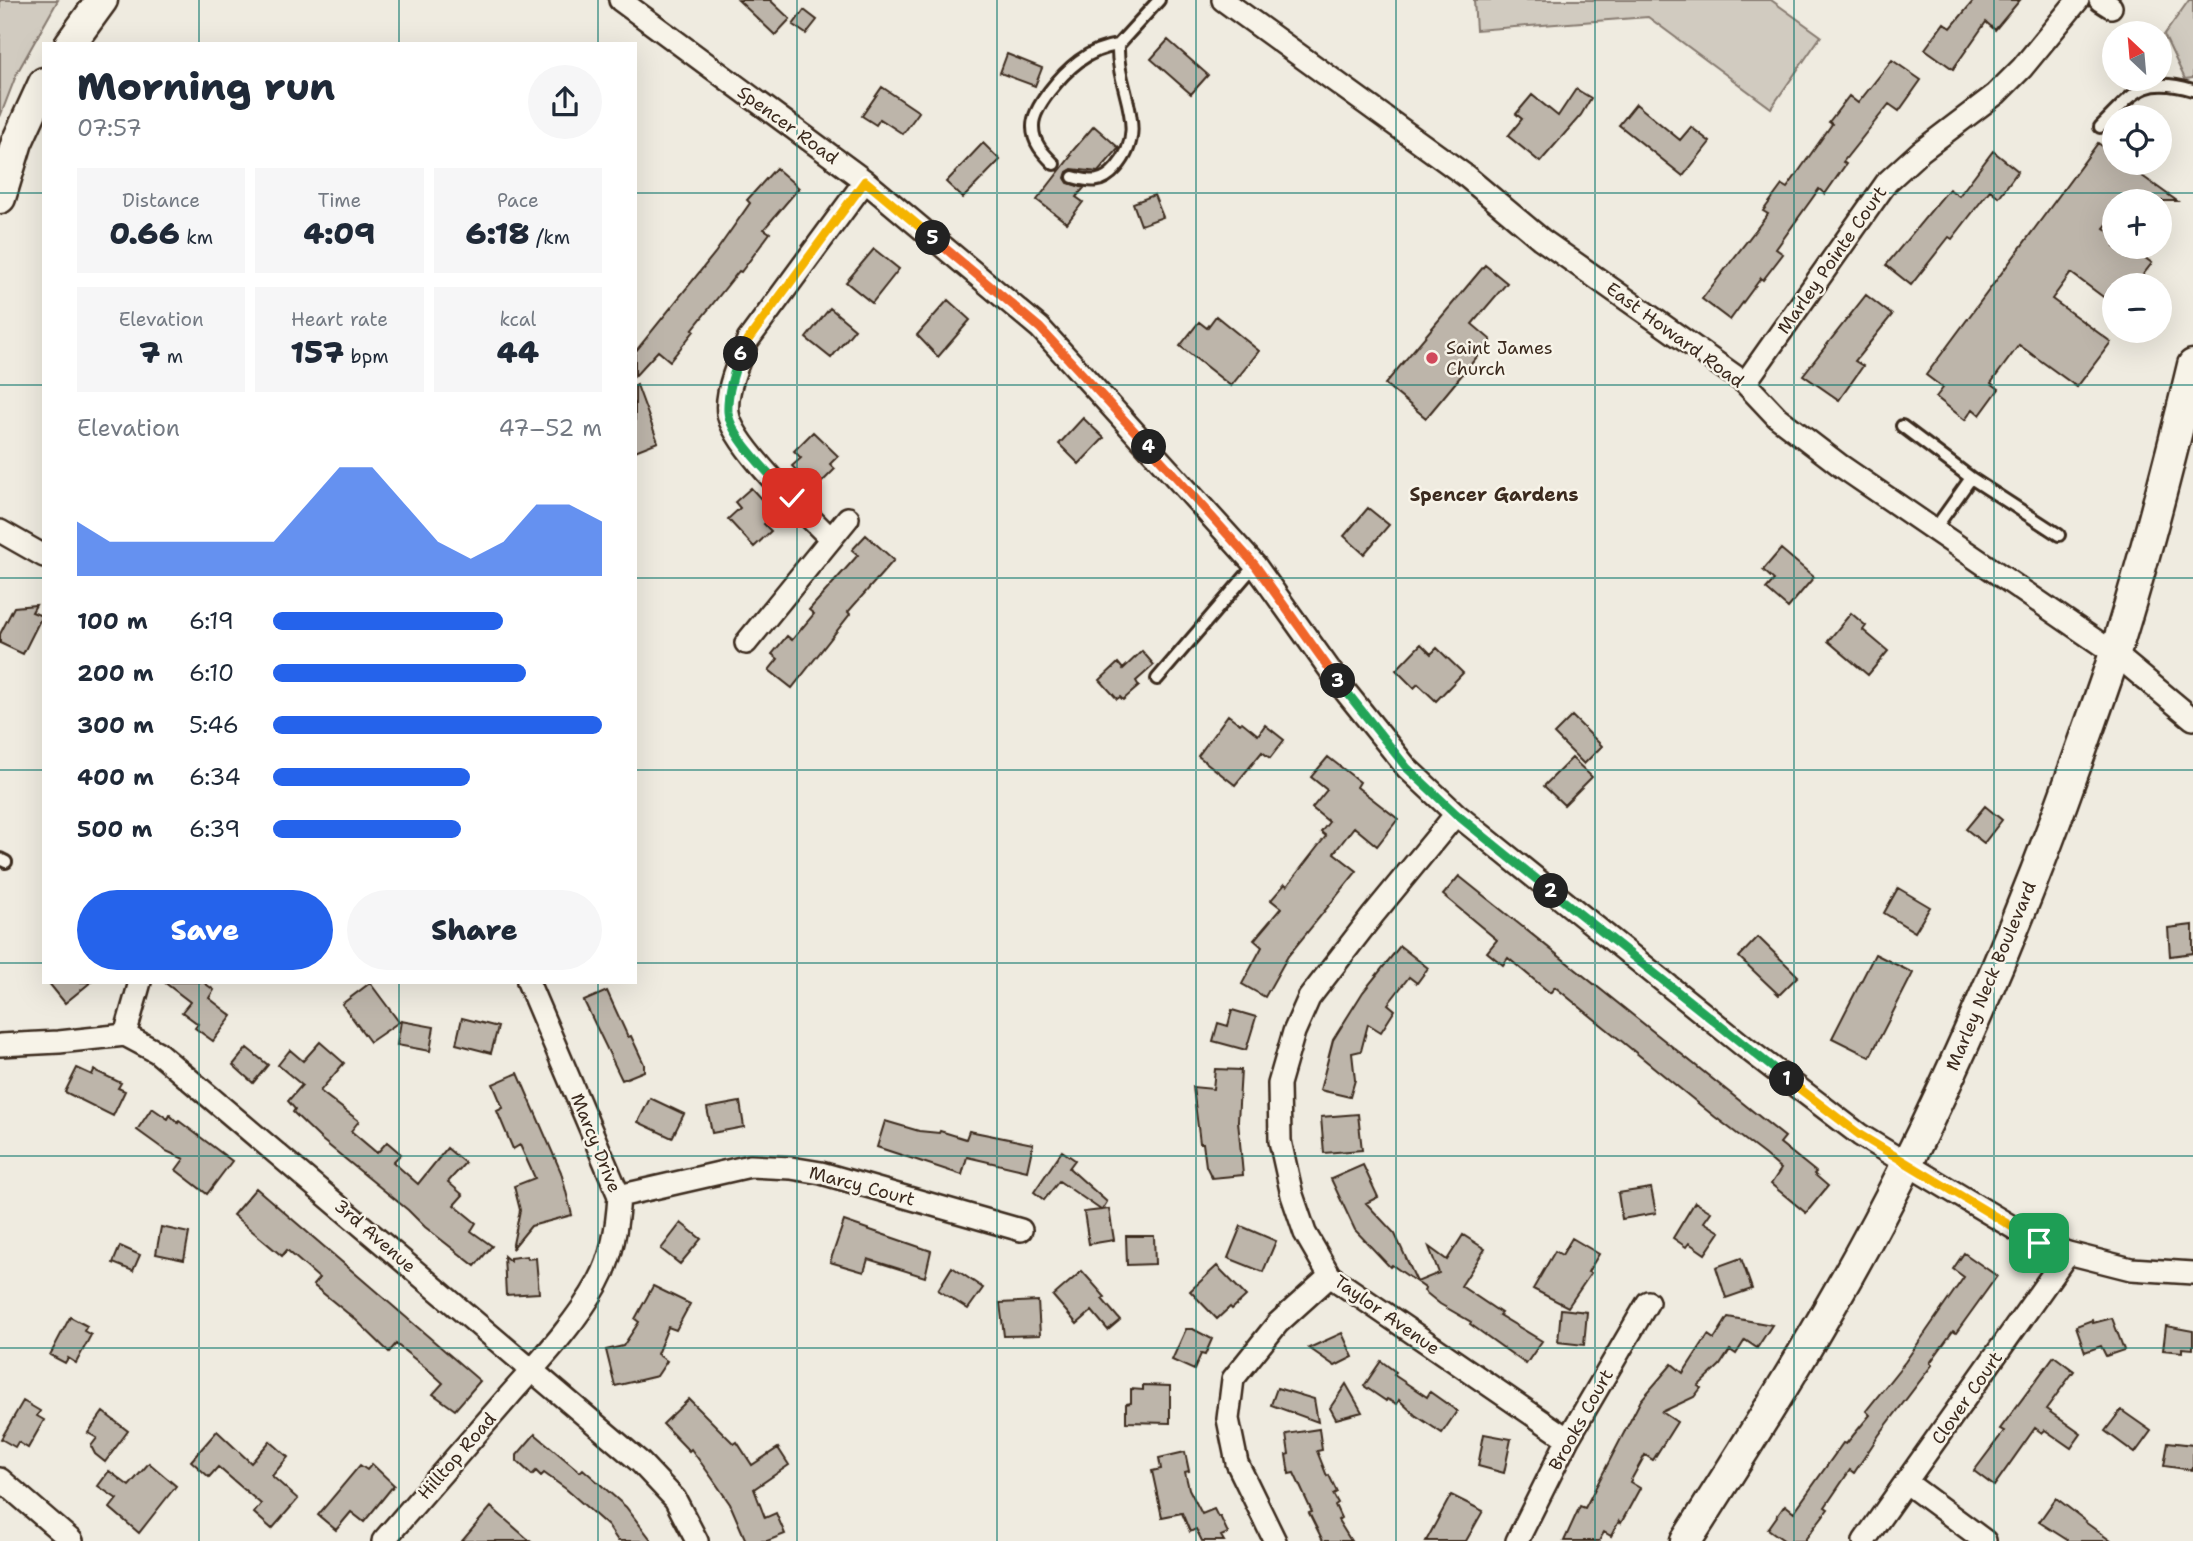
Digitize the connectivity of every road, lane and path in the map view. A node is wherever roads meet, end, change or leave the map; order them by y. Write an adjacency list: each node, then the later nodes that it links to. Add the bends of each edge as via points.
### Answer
1 (102, 0): 6 (main road)
2 (620, 0): 13 (street, Spencer Road)
3 (1159, 0): 7 (lane)
4 (1223, 0): 16 (street, East Howard Road, via 1466,176 1541,239)
5 (2078, 0): 16 (street, Marley Pointe Court, via 1996,94 1887,182)
6 (70, 42)
7 (1118, 45): 11 (lane, via 1101,48 1078,61 1042,100 1032,125 1039,149); 12 (lane, via 1132,140 1108,178 1092,183)
8 (42, 87): 14 (main road, via 17,142)
9 (2193, 90): 10 (lane, via 2153,84 2136,91)
10 (2100, 127)
11 (1054, 164)
12 (1073, 177)
13 (865, 181): 23 (street, via 748,340 737,364 728,414 753,458); 25 (street, Spencer Road, via 1040,328)
14 (0, 198)
15 (2193, 365): 27 (main road, Marley Neck Boulevard)
16 (1745, 383): 20 (street, East Howard Road, via 1777,417)
17 (1902, 426): 18 (lane)
18 (1971, 478): 20 (lane); 22 (lane)
19 (848, 518): 23 (street)
20 (1934, 530): 27 (street, East Howard Road)
21 (0, 531): 24 (street)
22 (2059, 535)
23 (831, 539): 26 (street)
24 (42, 555)
25 (1255, 565): 28 (lane); 30 (street, Spencer Road, via 1407,768)
26 (746, 643)
27 (2115, 654): 29 (street, East Howard Road); 35 (main road, Marley Neck Boulevard, via 2025,899)
28 (1157, 679)
29 (2193, 719)
30 (1456, 814): 35 (street, Spencer Road, via 1746,1048 1860,1135); 40 (street, Taylor Avenue, via 1309,998 1279,1084 1280,1141 1292,1195 1305,1233)
31 (139, 984): 33 (street)
32 (529, 984): 36 (street, Marcy Drive)
33 (125, 1035): 34 (street); 42 (street, 3rd Avenue, via 167,1060)
34 (0, 1045)
35 (1907, 1164): 38 (street, Spencer Road, via 2039,1243); 51 (main road, Marley Neck Boulevard, via 1824,1318)
36 (619, 1196): 37 (street, Marcy Court, via 750,1166 791,1168); 42 (street, Marcy Drive, via 611,1254 598,1283)
37 (1021, 1230)
38 (2068, 1253): 39 (street, Spencer Road, via 2131,1269); 45 (street, Clover Court)
39 (2193, 1273)
40 (1330, 1276): 43 (street, Taylor Avenue); 49 (street, via 1278,1323 1233,1379 1228,1419 1237,1463)
41 (1648, 1302): 43 (street, Brooks Court)
42 (531, 1371): 47 (street, Hilltop Road); 48 (street, 3rd Avenue, via 640,1462 675,1499)
43 (1568, 1439): 50 (street, Brooks Court)
44 (0, 1479): 46 (street)
45 (1907, 1483): 52 (street, Clover Court); 53 (street)
46 (72, 1541)
47 (383, 1541)
48 (697, 1541)
49 (1275, 1541)
50 (1517, 1541)
51 (1686, 1541)
52 (1864, 1541)
53 (1985, 1541)

